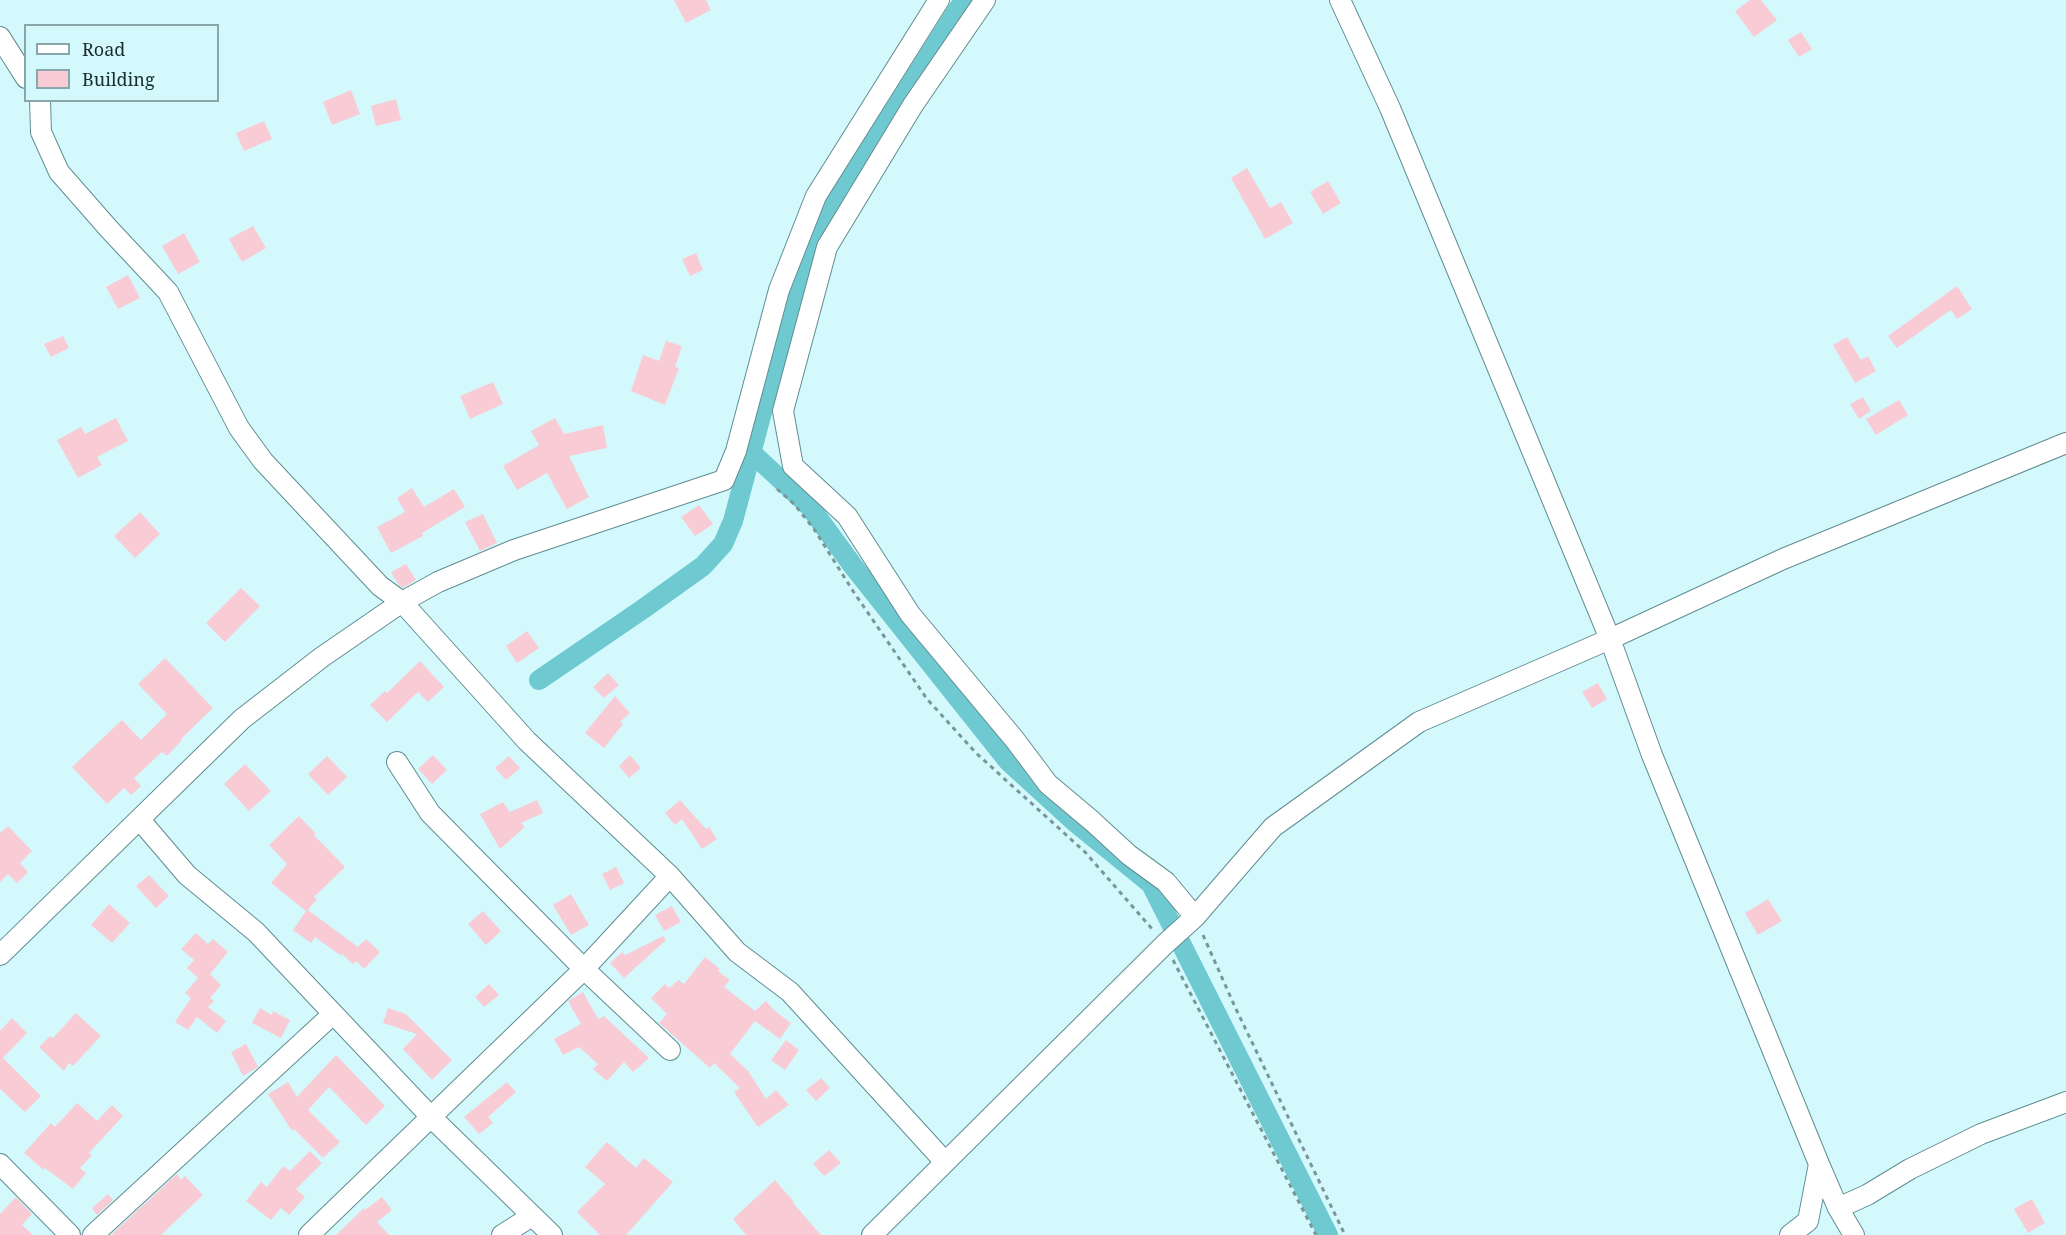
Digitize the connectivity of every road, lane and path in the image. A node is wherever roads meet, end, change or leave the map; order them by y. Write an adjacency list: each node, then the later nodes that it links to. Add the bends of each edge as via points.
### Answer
1 (939, 0): 9 (street, via 816,196 779,290 736,451 724,480 514,550)
2 (985, 0): 14 (street, via 913,105 827,247 783,411 793,466 847,516 910,614 1048,784 1166,882)
3 (1340, 0): 10 (street, via 1390,108)
4 (0, 37): 5 (street)
5 (24, 75)
6 (40, 102): 9 (street, via 41,132 59,172 168,292 239,428 263,461 325,529 380,586)
7 (2066, 443): 10 (street, via 1783,559)
8 (777, 489): 15 (path, via 814,529 927,699 976,753 1085,852)
9 (402, 602): 12 (street, via 242,719); 13 (street, via 527,741)
10 (1610, 639): 14 (street, via 1419,722 1273,827); 24 (street, via 1652,755)
11 (397, 762): 17 (street, via 430,813)
12 (140, 820): 16 (street); 18 (street, via 187,875 256,932)
13 (670, 876): 17 (street); 22 (street, via 737,952 789,992)
14 (1195, 917): 15 (street); 34 (path)
15 (1165, 944): 22 (street); 33 (path)
16 (0, 955)
17 (584, 969): 19 (street); 21 (street)
18 (333, 1014): 21 (street); 28 (street)
19 (670, 1050)
20 (2066, 1102): 25 (street, via 1981,1134)
21 (432, 1118): 26 (street); 29 (street)
22 (945, 1162): 32 (street)
23 (0, 1164): 27 (street)
24 (1819, 1164): 25 (street); 35 (street, via 1808,1221)
25 (1838, 1208): 36 (street)
26 (532, 1216): 30 (street); 31 (street)
27 (70, 1235)
28 (93, 1235)
29 (309, 1235)
30 (502, 1235)
31 (552, 1235)
32 (872, 1235)
33 (1316, 1235)
34 (1345, 1235)
35 (1790, 1235)
36 (1854, 1235)

